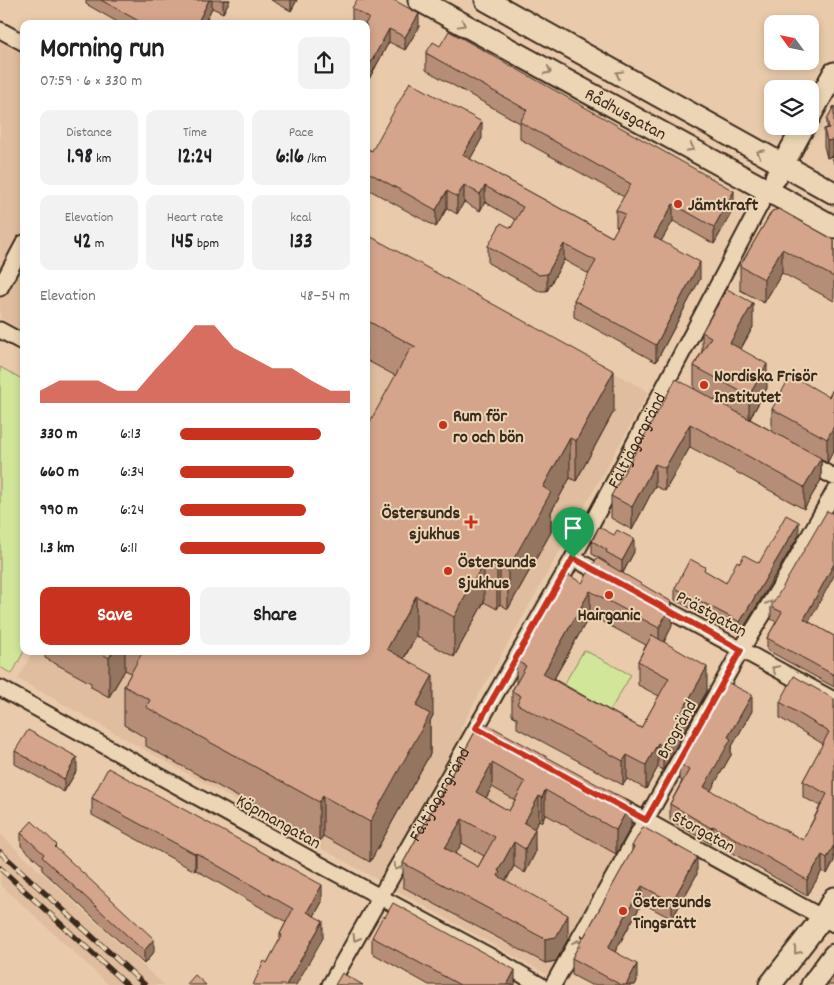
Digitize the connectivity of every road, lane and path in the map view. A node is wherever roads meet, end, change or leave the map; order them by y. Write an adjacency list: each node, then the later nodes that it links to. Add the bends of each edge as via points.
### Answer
1 (420, 0): 9 (main road, Rådhusgatan, one-way to 9)
2 (486, 0): 8 (main road, Rådhusgatan, one-way to 2)
3 (0, 30): 4 (street)
4 (20, 41)
5 (834, 73): 6 (main road)
6 (819, 100)
7 (799, 135): 8 (main road, Fältjägargränd)
8 (782, 166): 9 (main road, Fältjägargränd); 10 (main road, Rådhusgatan)
9 (768, 190): 11 (main road, Rådhusgatan); 16 (street, Fältjägargränd)
10 (834, 193)
11 (834, 227)
12 (20, 250): 13 (street)
13 (0, 288)
14 (0, 330): 15 (street)
15 (20, 341)
16 (665, 385): 17 (street); 21 (street, Fältjägargränd)
17 (679, 393)
18 (792, 454): 19 (street)
19 (834, 477)
20 (834, 492): 24 (street, Brogränd, one-way to 20)
21 (573, 558): 22 (street); 27 (street, Fältjägargränd)
22 (624, 586)
23 (642, 596): 24 (street, Prästgatan)
24 (741, 650): 26 (street, Prästgatan, one-way to 24); 30 (street, Brogränd)
25 (0, 688): 31 (street, Köpmangatan)
26 (834, 700)
27 (476, 728): 28 (street); 31 (street, Fältjägargränd, one-way to 31)
28 (493, 737)
29 (603, 797): 30 (street, Storgatan)
30 (646, 820): 33 (street, Storgatan); 37 (street, Brogränd, one-way to 30)
31 (380, 896): 35 (street, Fältjägargränd, one-way to 35); 36 (street, Köpmangatan)
32 (834, 898): 33 (main road)
33 (829, 921): 38 (main road, one-way to 38)
34 (834, 955): 39 (main road)
35 (330, 985)
36 (540, 985)
37 (553, 985)
38 (770, 985)
39 (812, 985)

